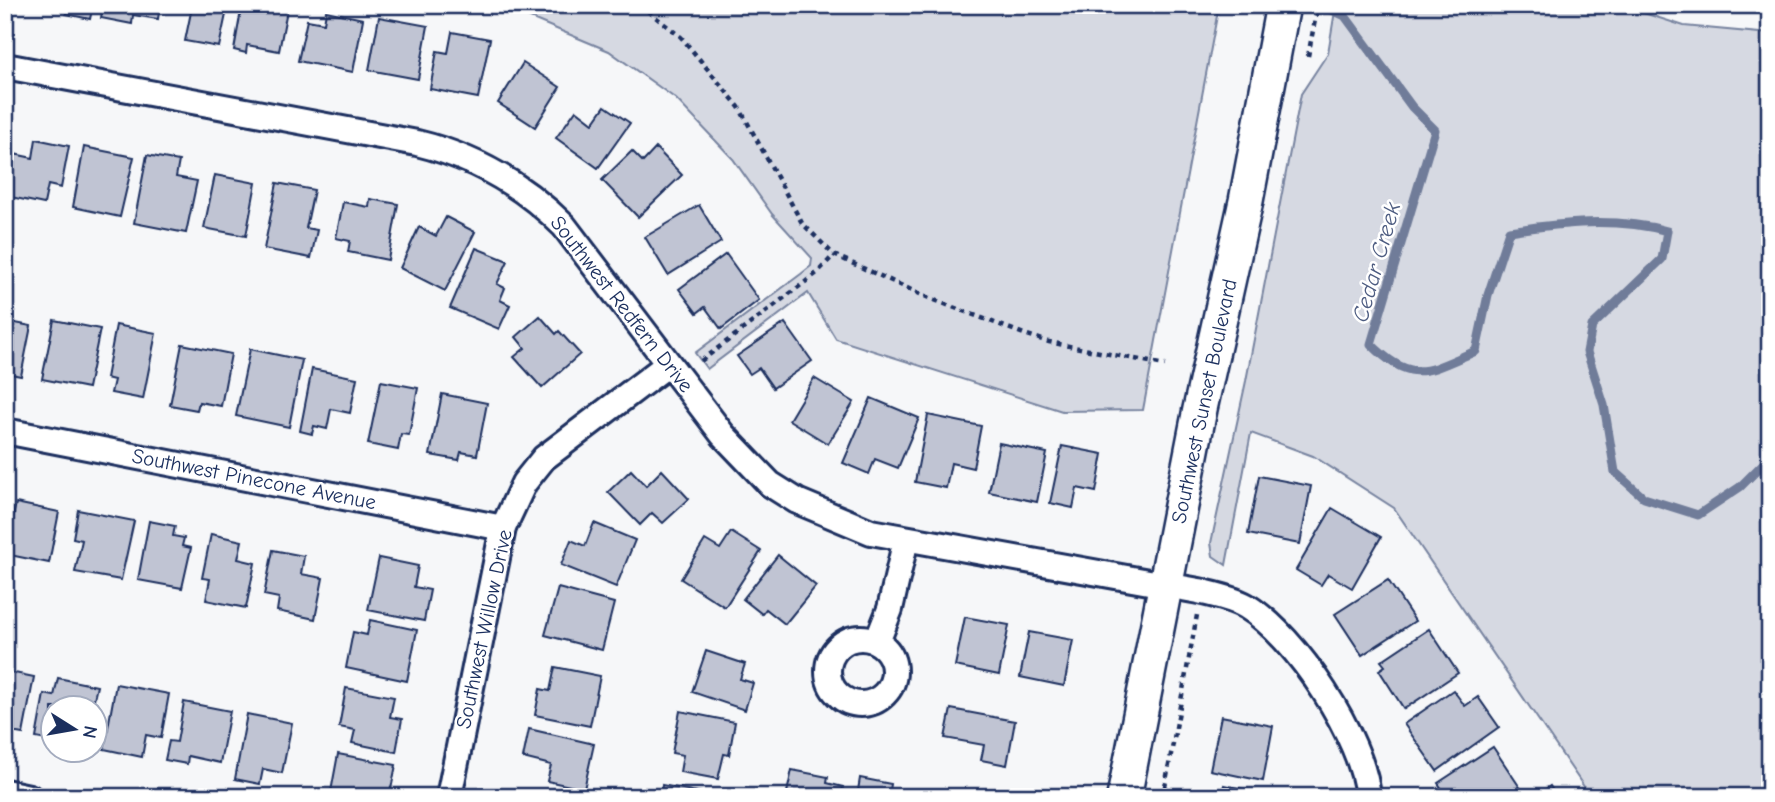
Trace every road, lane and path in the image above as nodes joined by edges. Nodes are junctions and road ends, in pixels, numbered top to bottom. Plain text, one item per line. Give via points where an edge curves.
1 (640, 5) edge
2 (1283, 5) edge
3 (1318, 5) edge
4 (1313, 33) dead end
5 (5, 66) edge
6 (834, 255) junction
7 (1165, 365) dead end
8 (673, 372) junction
9 (5, 430) edge
10 (503, 528) junction
11 (906, 539) junction
12 (1166, 585) junction
13 (1196, 623) dead end
14 (877, 642) dead end
15 (5, 792) edge
16 (29, 797) edge
17 (449, 797) edge
18 (1124, 797) edge
19 (1163, 797) edge
20 (1368, 797) edge

1 - 6 path via 681,37 739,107 802,223
2 - 12 main road, Southwest Sunset Boulevard
3 - 4 path
5 - 8 street, Southwest Redfern Drive via 461,155 511,181 564,226
6 - 7 path via 1024,334
6 - 8 path via 817,273
8 - 10 street, Southwest Willow Drive via 544,457 524,483
8 - 11 street, Southwest Redfern Drive via 740,455 780,492 837,520
9 - 10 street, Southwest Pinecone Avenue
10 - 17 street, Southwest Willow Drive
11 - 12 street, Southwest Redfern Drive
11 - 14 street via 890,609
12 - 18 main road, Southwest Sunset Boulevard
12 - 20 street, Southwest Redfern Drive via 1244,605 1282,634 1353,739
13 - 19 path
15 - 16 street

